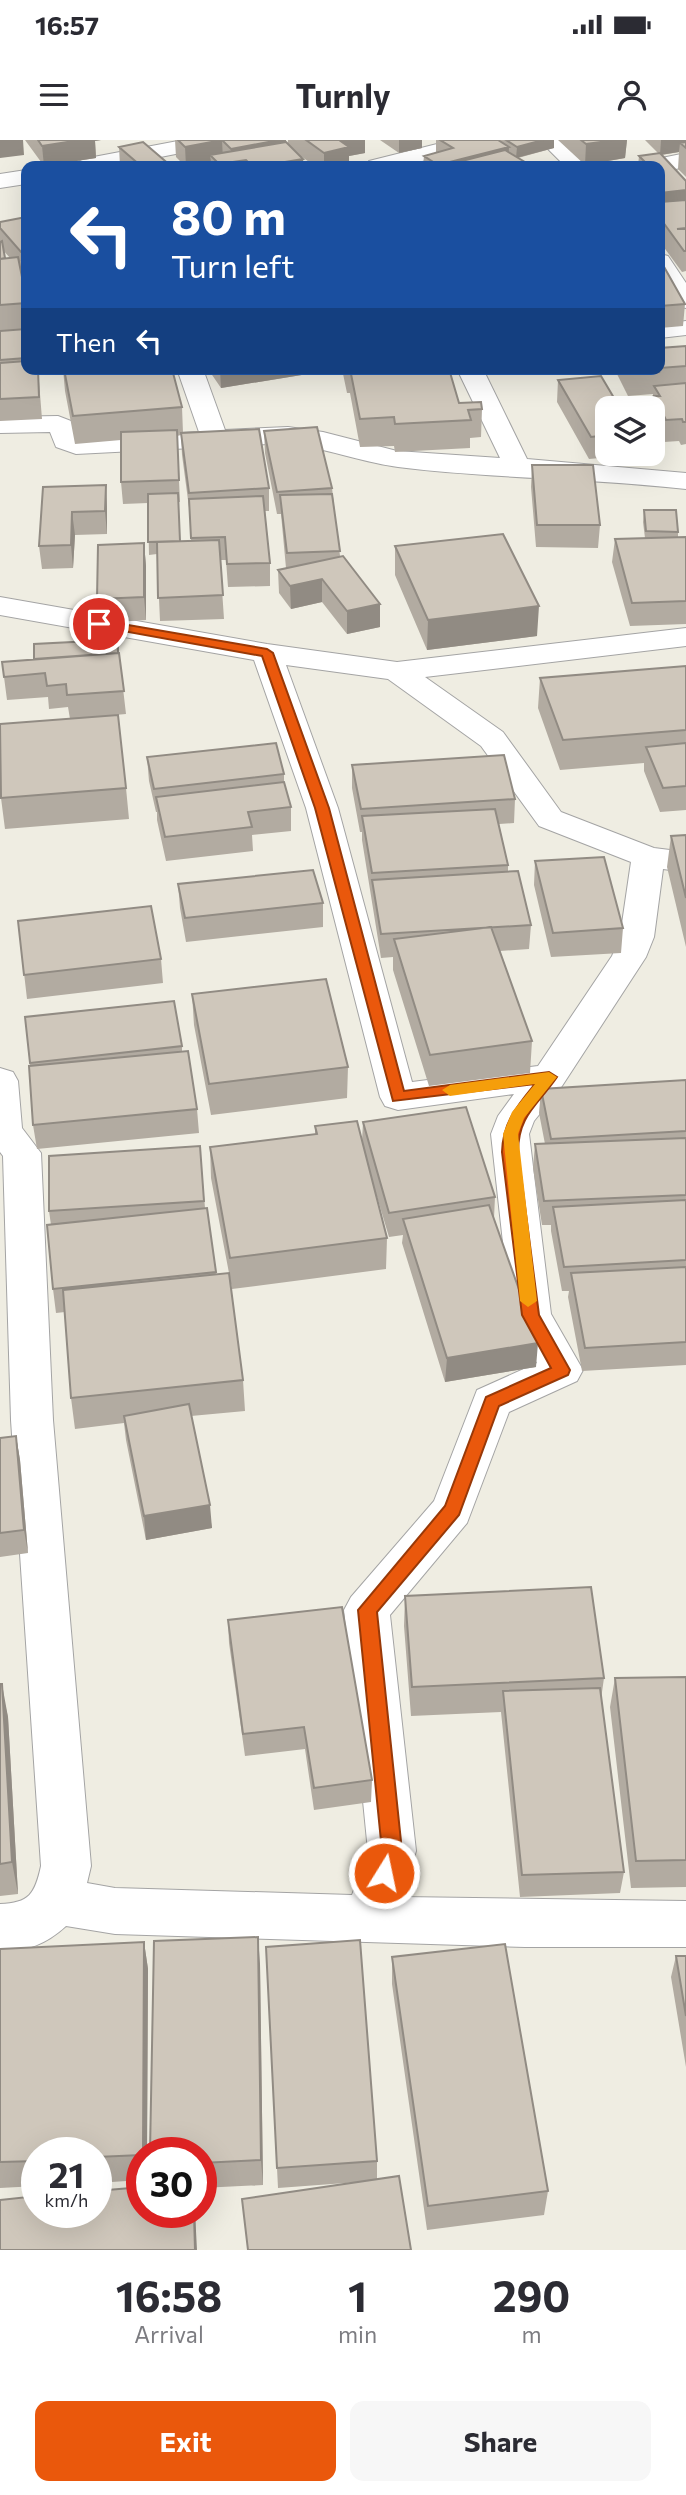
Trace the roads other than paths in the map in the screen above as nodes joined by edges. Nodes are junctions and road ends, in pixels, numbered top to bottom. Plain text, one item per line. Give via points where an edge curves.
1 (216, 140) edge
2 (479, 140) edge
3 (550, 140) edge
4 (143, 146) edge
5 (686, 160) edge
6 (98, 161) edge
7 (166, 161) edge
8 (397, 161) edge
9 (573, 161) edge
10 (665, 164) edge
11 (21, 178) edge
12 (0, 181) edge
13 (665, 273) edge
14 (686, 301) edge
15 (686, 328) edge
16 (665, 330) edge
17 (192, 375) edge
18 (473, 375) edge
19 (0, 425) edge
20 (214, 439) junction
21 (517, 467) junction
22 (686, 481) edge
23 (0, 606) edge
24 (686, 637) edge
25 (267, 653) junction
26 (397, 671) junction
27 (667, 859) edge
28 (549, 1077) junction
29 (0, 1081) edge
30 (11, 1154) edge
31 (58, 1901) junction
32 (370, 1917) junction
33 (686, 1924) edge
34 (0, 1928) edge

1 - 4 street
2 - 8 street
3 - 9 street
4 - 6 street
4 - 7 street
5 - 10 street
11 - 12 street
13 - 14 street
15 - 16 street
17 - 20 street
18 - 21 street
19 - 20 street via 58,425 65,441 76,446
20 - 21 street via 288,435 396,459
21 - 22 street
23 - 25 street
24 - 26 street
25 - 26 street
25 - 28 street via 322,808 398,1097
26 - 27 street via 492,739 550,819
27 - 28 street via 629,957
28 - 32 street via 517,1116 510,1152 531,1315 562,1370 492,1402 452,1510 368,1610 392,1851
29 - 30 street via 3,1131
30 - 31 street via 66,1866
31 - 32 street via 115,1911
31 - 34 street via 30,1926
32 - 33 street via 525,1924

